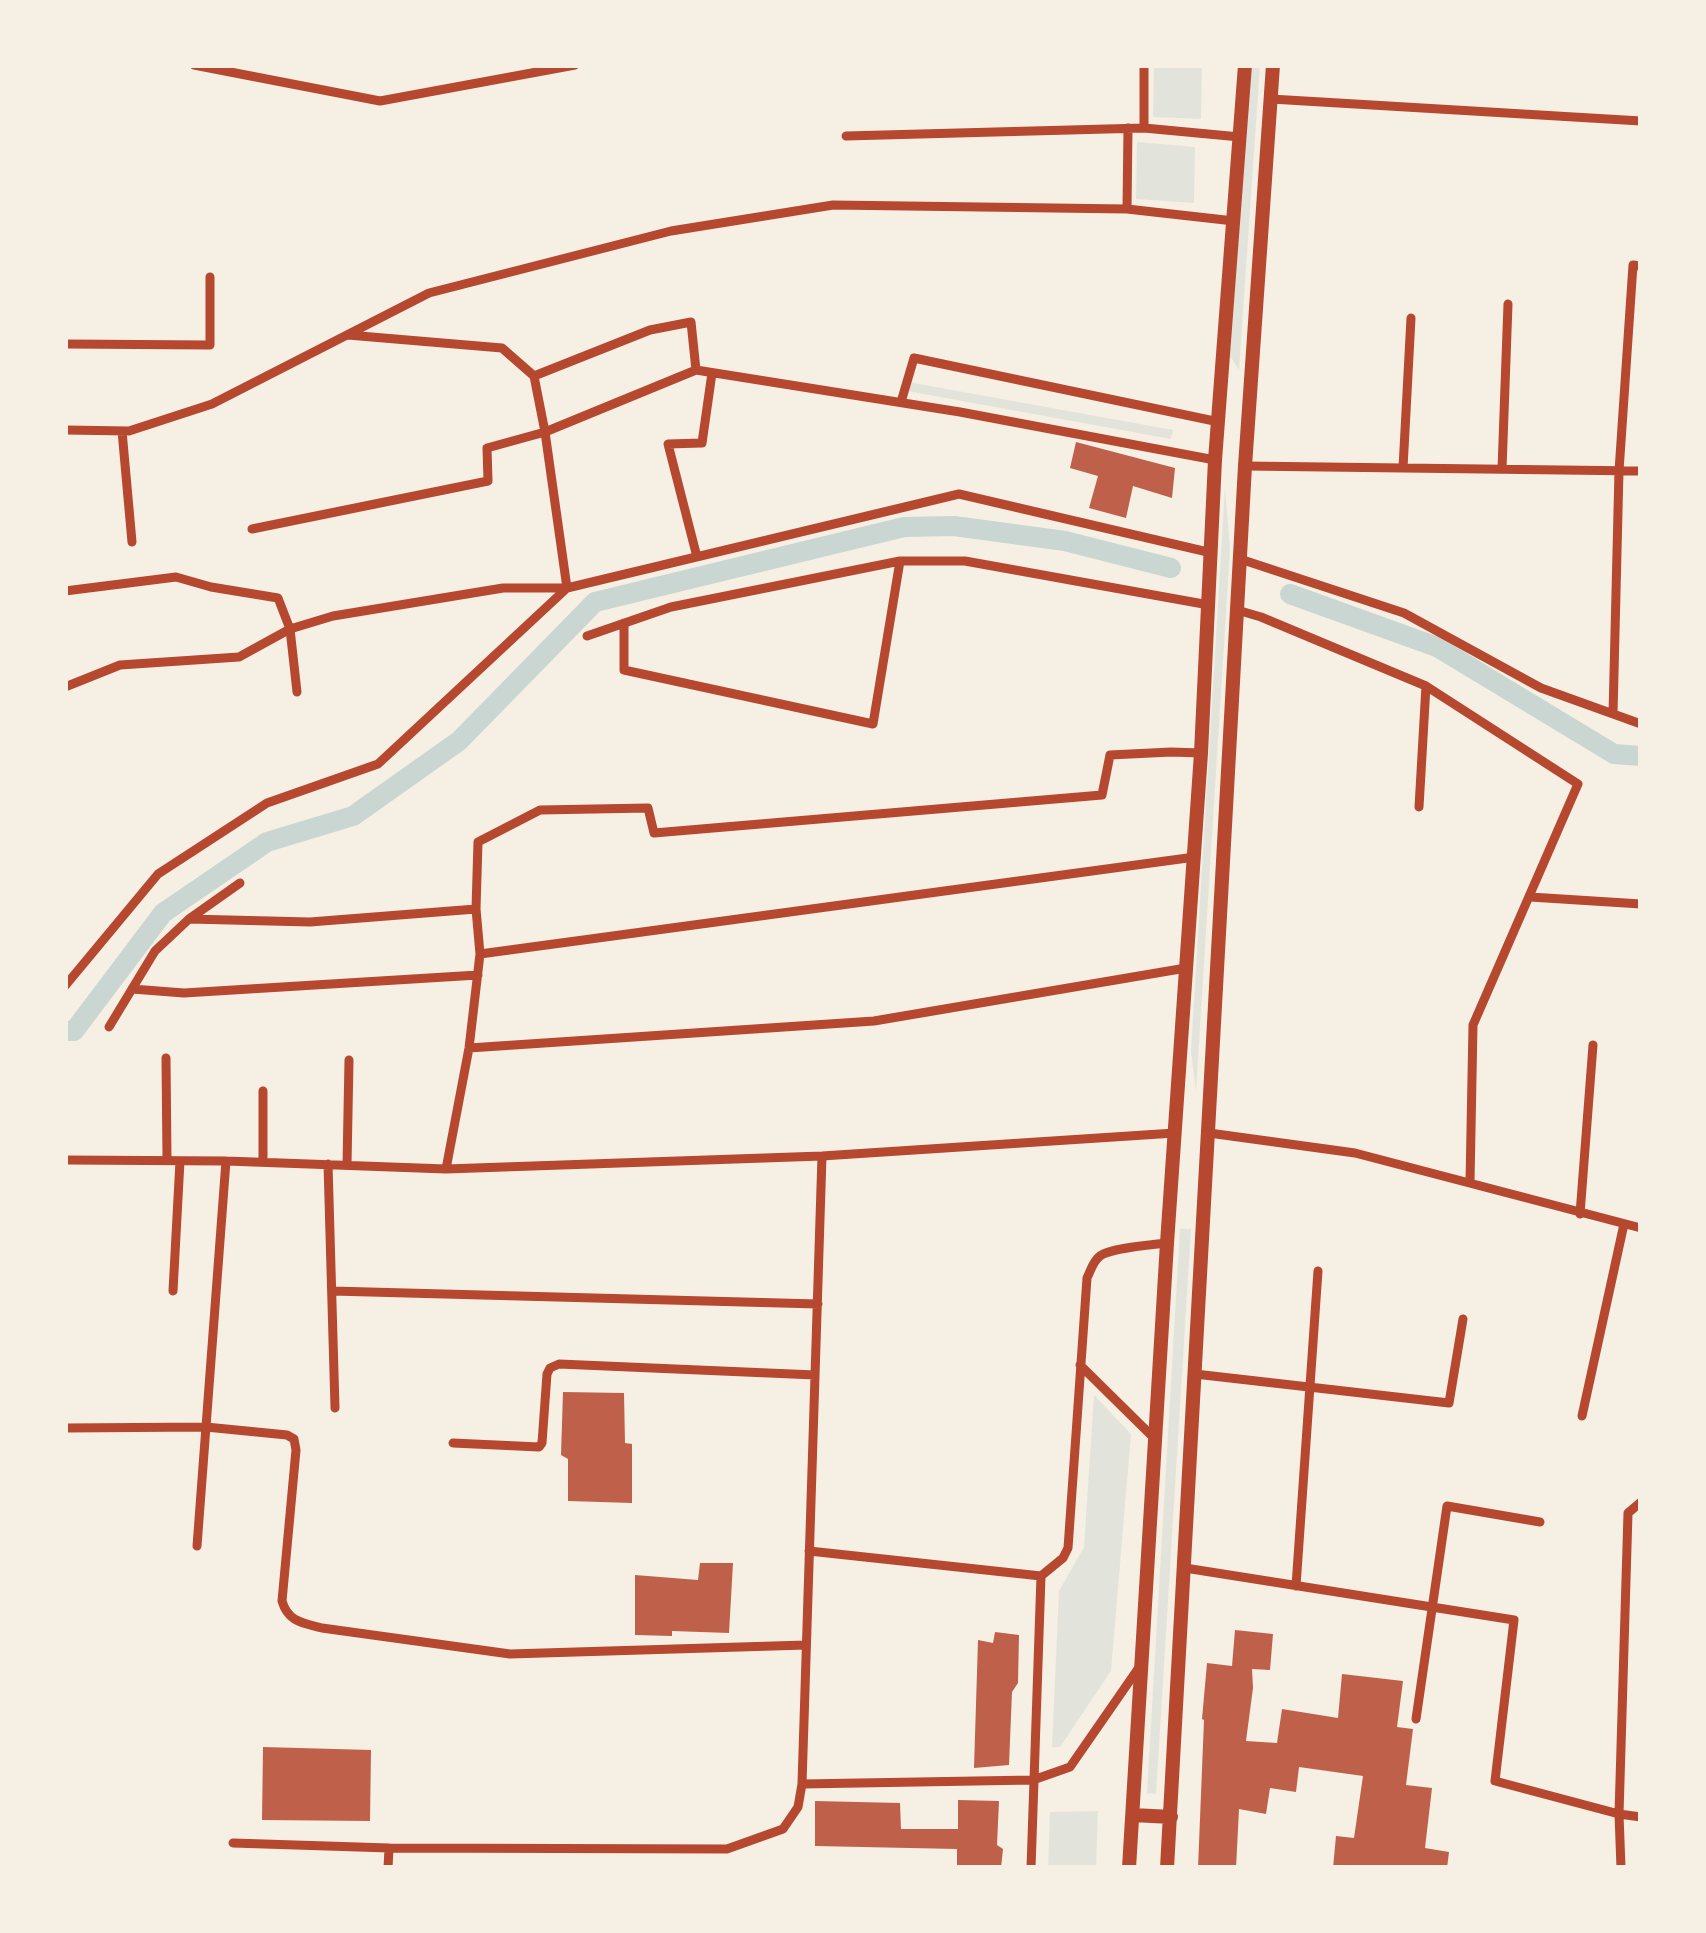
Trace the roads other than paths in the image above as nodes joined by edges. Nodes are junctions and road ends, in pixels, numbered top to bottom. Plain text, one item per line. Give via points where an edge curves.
1 (194, 65) edge
2 (575, 65) edge
3 (1144, 65) edge
4 (1245, 65) edge
5 (1273, 65) edge
6 (1270, 99) junction
7 (1641, 121) edge
8 (1128, 128) junction
9 (1144, 128) junction
10 (846, 136) dead end
11 (1240, 137) junction
12 (1127, 209) junction
13 (1234, 221) junction
14 (1641, 266) edge
15 (210, 277) dead end
16 (1508, 304) dead end
17 (1411, 318) dead end
18 (347, 335) junction
19 (65, 344) edge
20 (696, 370) junction
21 (712, 373) junction
22 (534, 376) junction
23 (901, 402) junction
24 (1218, 422) junction
25 (65, 430) edge
26 (122, 431) junction
27 (545, 432) junction
28 (1215, 460) junction
29 (1245, 466) junction
30 (1402, 468) junction
31 (1502, 470) junction
32 (1618, 471) junction
33 (1641, 471) edge
34 (252, 529) dead end
35 (132, 542) dead end
36 (1212, 553) junction
37 (697, 557) junction
38 (1240, 558) junction
39 (900, 561) junction
40 (567, 588) junction
41 (65, 592) edge
42 (1209, 605) junction
43 (1238, 610) junction
44 (624, 623) junction
45 (290, 629) junction
46 (586, 636) dead end
47 (65, 686) edge
48 (1426, 686) junction
49 (297, 692) dead end
50 (1613, 714) junction
51 (1641, 724) edge
52 (1202, 753) junction
53 (1229, 756) junction
54 (1420, 808) dead end
55 (1195, 857) junction
56 (240, 883) dead end
57 (1530, 897) junction
58 (1641, 904) edge
59 (476, 908) junction
60 (189, 918) junction
61 (480, 954) junction
62 (1186, 968) junction
63 (478, 974) junction
64 (65, 986) edge
65 (132, 989) junction
66 (109, 1028) dead end
67 (1593, 1045) dead end
68 (468, 1048) junction
69 (166, 1058) dead end
70 (349, 1060) dead end
71 (263, 1090) dead end
72 (1208, 1133) junction
73 (1176, 1134) junction
74 (822, 1156) junction
75 (65, 1160) edge
76 (166, 1160) junction
77 (180, 1160) junction
78 (226, 1161) junction
79 (263, 1162) junction
80 (328, 1164) junction
81 (346, 1165) junction
82 (446, 1169) junction
83 (1470, 1182) junction
84 (1580, 1214) junction
85 (1624, 1224) junction
86 (1641, 1228) edge
87 (1167, 1242) junction
88 (1318, 1271) dead end
89 (172, 1290) dead end
90 (332, 1291) junction
91 (818, 1304) junction
92 (1463, 1319) dead end
93 (1080, 1364) junction
94 (815, 1374) junction
95 (1196, 1374) junction
96 (1310, 1387) junction
97 (335, 1408) dead end
98 (1582, 1416) dead end
99 (206, 1427) junction
100 (65, 1428) edge
101 (1154, 1438) junction
102 (453, 1443) dead end
103 (1641, 1502) edge
104 (1540, 1522) dead end
105 (197, 1546) dead end
106 (809, 1551) junction
107 (1185, 1568) junction
108 (1041, 1576) junction
109 (1296, 1586) junction
110 (1433, 1607) junction
111 (806, 1645) junction
112 (1141, 1664) junction
113 (1416, 1719) dead end
114 (1034, 1780) junction
115 (802, 1784) junction
116 (1619, 1814) junction
117 (1133, 1815) junction
118 (1170, 1817) junction
119 (1641, 1817) edge
120 (233, 1843) dead end
121 (389, 1848) junction
122 (388, 1868) edge
123 (1031, 1868) edge
124 (1129, 1868) edge
125 (1168, 1868) edge
126 (1621, 1868) edge

1 - 2 street via 380,100
3 - 9 street
4 - 11 main road
5 - 6 main road
6 - 7 street
6 - 29 main road
8 - 9 street
8 - 10 street
8 - 12 street
9 - 11 street
11 - 13 main road
12 - 13 street
12 - 18 street via 833,205 707,225 428,293
13 - 24 main road
14 - 32 street via 1632,265
15 - 19 street via 210,345
16 - 31 street
17 - 30 street
18 - 22 street via 502,348
18 - 26 street via 212,404
20 - 21 street
20 - 22 street via 691,322 650,330
20 - 27 street
21 - 23 street
21 - 37 street via 702,444 668,444
22 - 27 street
23 - 24 street via 914,358
23 - 28 street
24 - 28 main road
25 - 26 street
26 - 35 street
27 - 34 street via 487,448 488,481
27 - 40 street
28 - 36 main road
29 - 30 street
29 - 38 main road
30 - 31 street
31 - 32 street
32 - 33 street
32 - 50 street
36 - 37 street via 959,494
36 - 42 main road
37 - 40 street
38 - 43 main road
38 - 50 street via 1404,613 1540,688
39 - 42 street via 965,561
39 - 44 street via 670,607
39 - 44 street via 873,724 624,670
40 - 45 street via 504,588
40 - 64 street via 378,764 267,802 158,874
41 - 45 street via 176,577 278,598
42 - 52 main road
43 - 48 street
43 - 53 main road
44 - 46 street
45 - 47 street via 239,657 120,665
45 - 49 street
48 - 54 street
48 - 57 street via 1578,784
50 - 51 street
52 - 53 main road
52 - 55 main road
52 - 59 street via 1110,755 1102,795 654,833 648,808 540,810 478,842
53 - 72 main road
55 - 61 street
55 - 62 main road
56 - 60 street
57 - 58 street
57 - 83 street via 1472,1025
59 - 60 street via 310,922
59 - 61 street
60 - 65 street via 155,951
61 - 63 street
62 - 68 street via 874,1021
62 - 73 main road
63 - 65 street via 184,993
63 - 68 street
65 - 66 street
67 - 84 street
68 - 82 street
69 - 76 street
70 - 81 street
71 - 79 street
72 - 83 street via 1355,1152
72 - 95 main road
73 - 74 street
73 - 87 main road
74 - 82 street
74 - 91 street
75 - 76 street
76 - 77 street
77 - 78 street
77 - 89 street
78 - 79 street
78 - 99 street
79 - 80 street
80 - 81 street
80 - 90 street
81 - 82 street
83 - 84 street
84 - 85 street
85 - 86 street
85 - 98 street
87 - 93 street via 1112,1250 1095,1260 1087,1278
87 - 101 main road
88 - 96 street
90 - 91 street
90 - 97 street
91 - 94 street
92 - 96 street via 1450,1403
93 - 101 street
93 - 108 street via 1068,1548
94 - 102 street via 559,1364 547,1374 538,1447
94 - 106 street
95 - 96 street
95 - 107 main road
96 - 109 street
99 - 100 street
99 - 105 street
99 - 111 street via 294,1440 282,1600 294,1621 510,1654
101 - 112 main road
103 - 116 street via 1628,1513
104 - 110 street via 1447,1506
106 - 108 street
106 - 111 street
107 - 109 street
107 - 118 main road
108 - 114 street
109 - 110 street
110 - 113 street
110 - 116 street via 1514,1620 1496,1781
111 - 115 street
112 - 114 street via 1070,1767
112 - 117 main road
114 - 115 street
114 - 123 street
115 - 121 street via 798,1807 783,1829 726,1849
116 - 119 street
116 - 126 street
117 - 118 main road
117 - 124 main road
118 - 125 main road
120 - 121 street
121 - 122 street

